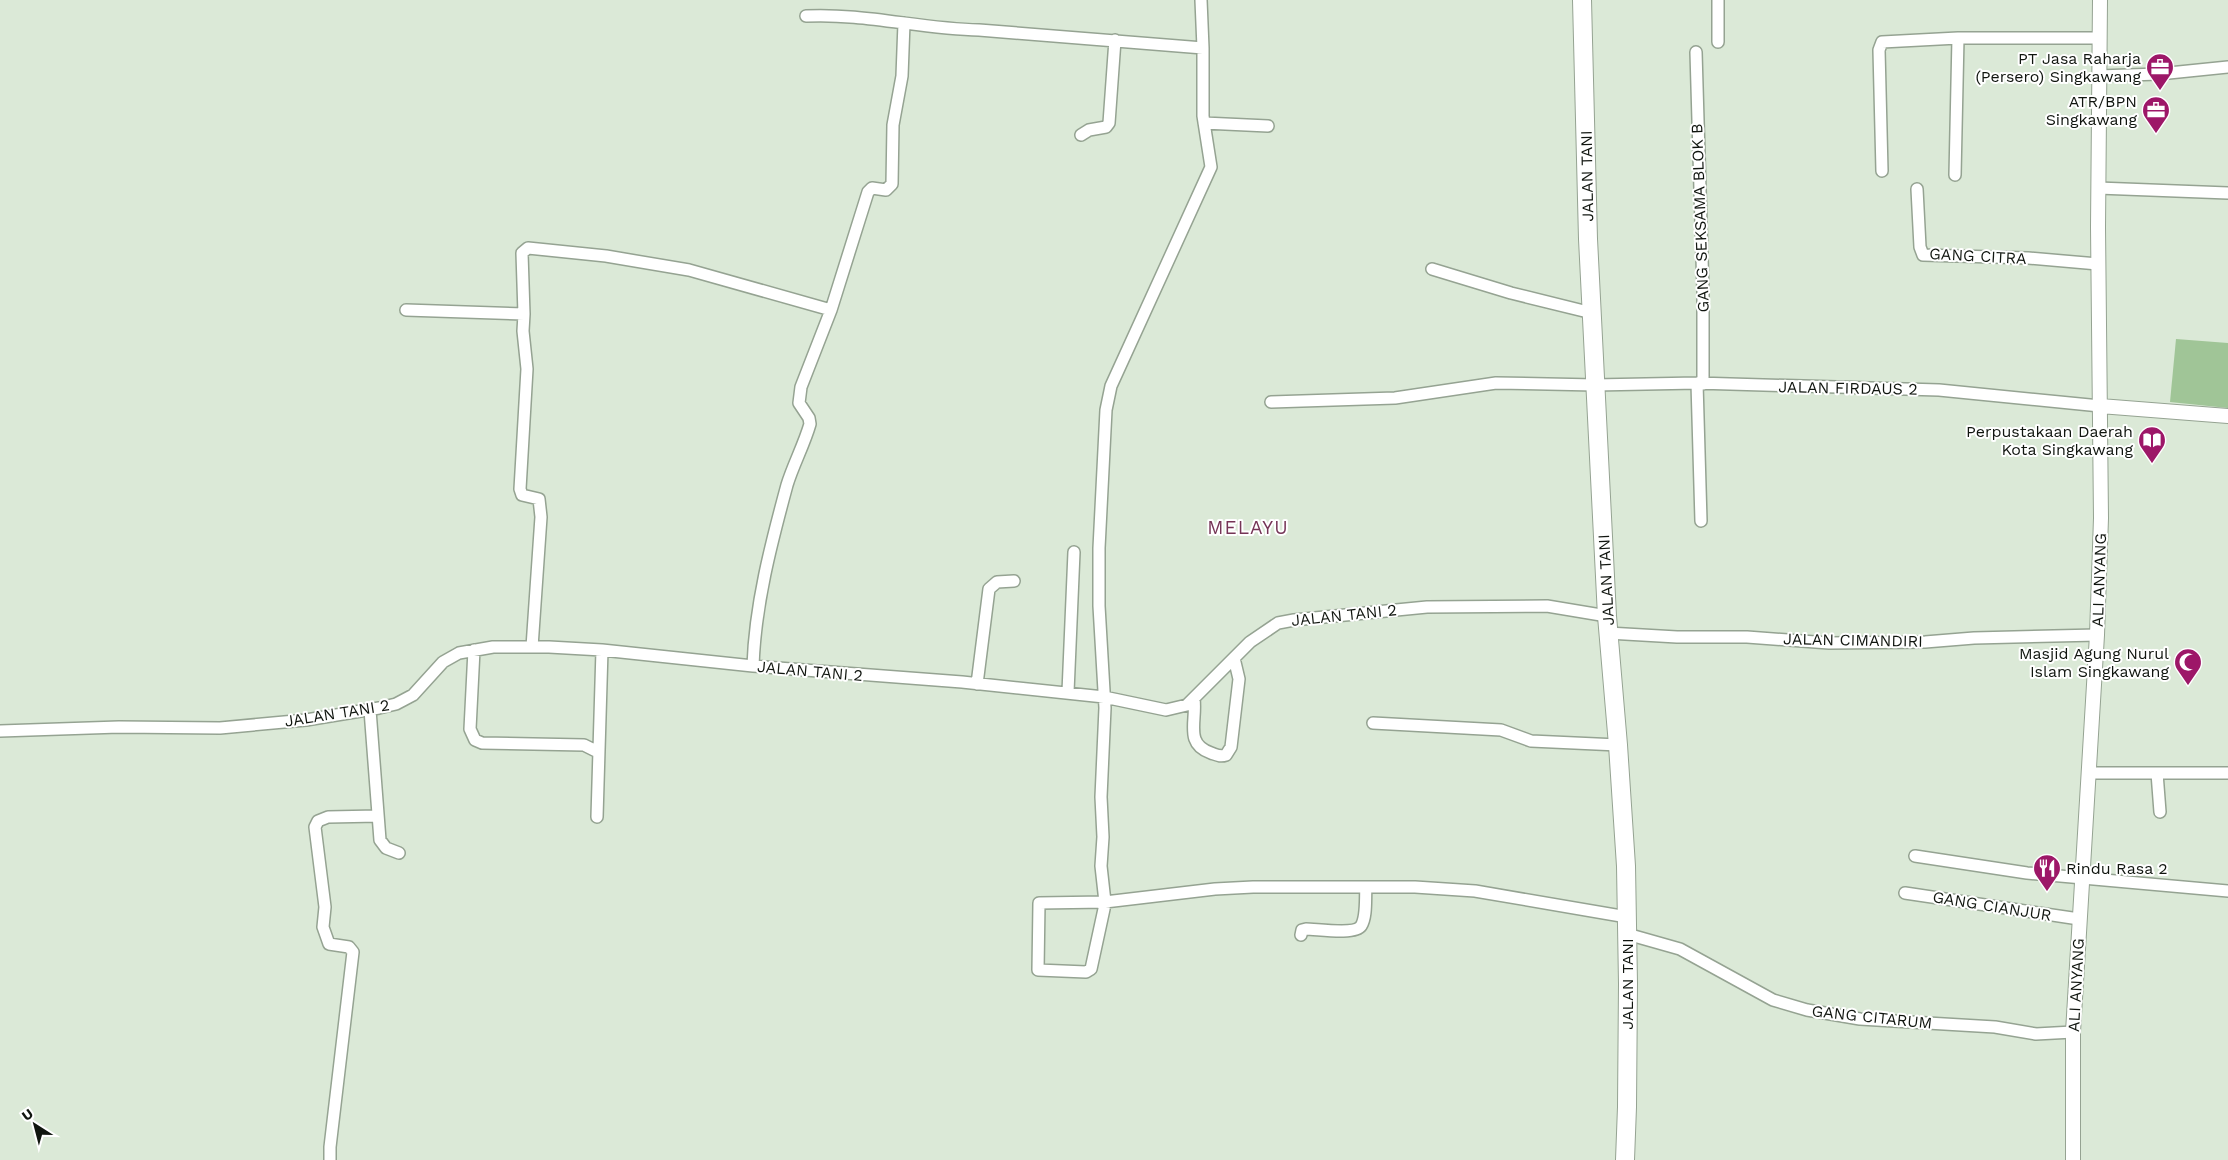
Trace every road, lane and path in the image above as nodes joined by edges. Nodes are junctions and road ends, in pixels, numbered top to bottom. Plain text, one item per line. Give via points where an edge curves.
1 (1201, 0) edge
2 (1582, 0) edge
3 (1718, 0) edge
4 (2100, 0) edge
5 (806, 16) dead end
6 (904, 23) junction
7 (1958, 38) junction
8 (2098, 38) junction
9 (1114, 40) junction
10 (1718, 42) dead end
11 (1203, 48) junction
12 (1696, 52) dead end
13 (2228, 67) edge
14 (2098, 76) junction
15 (1204, 123) junction
16 (1268, 126) dead end
17 (1082, 136) dead end
18 (1882, 171) dead end
19 (1955, 175) dead end
20 (2098, 188) junction
21 (1917, 190) dead end
22 (2228, 193) edge
23 (2098, 264) junction
24 (1432, 269) dead end
25 (406, 310) dead end
26 (830, 310) junction
27 (1592, 313) junction
28 (524, 314) junction
29 (1700, 384) junction
30 (1595, 385) junction
31 (1271, 402) dead end
32 (2100, 406) junction
33 (2228, 416) edge
34 (1701, 521) dead end
35 (1074, 552) dead end
36 (1014, 581) dead end
37 (1608, 625) junction
38 (2098, 635) junction
39 (532, 647) junction
40 (474, 650) junction
41 (602, 650) junction
42 (1234, 658) junction
43 (753, 666) junction
44 (977, 684) junction
45 (1068, 692) junction
46 (1104, 697) junction
47 (1194, 699) junction
48 (370, 710) junction
49 (1373, 723) dead end
50 (0, 731) edge
51 (1618, 745) junction
52 (598, 752) junction
53 (2157, 772) junction
54 (2088, 773) junction
55 (2228, 774) edge
56 (2160, 812) dead end
57 (378, 816) junction
58 (597, 817) dead end
59 (399, 853) dead end
60 (1915, 856) dead end
61 (2082, 878) junction
62 (1366, 887) junction
63 (2228, 891) edge
64 (1905, 893) dead end
65 (1105, 902) junction
66 (2079, 919) junction
67 (1627, 926) junction
68 (1301, 935) dead end
69 (2073, 1032) junction
70 (330, 1160) edge
71 (1625, 1160) edge
72 (2073, 1160) edge

1 - 11 street
2 - 27 highway, JALAN TANI
3 - 10 street
4 - 8 street, ALI ANYANG
5 - 6 street
6 - 9 street
6 - 26 street via 902,76 893,125 892,184 888,190 872,188 868,192
7 - 8 street
7 - 18 street via 1886,40 1880,46
7 - 19 street
8 - 14 street, ALI ANYANG
9 - 11 street
9 - 17 street via 1108,123 1106,127 1089,130
11 - 15 street
12 - 29 street, GANG SEKSAMA BLOK B via 1702,283
13 - 14 street
14 - 20 street, ALI ANYANG
15 - 16 street
15 - 46 street via 1211,167 1208,176 1112,386 1106,410 1099,606
20 - 22 street
20 - 23 street, ALI ANYANG
21 - 23 street, GANG CITRA via 1923,255
23 - 32 street, ALI ANYANG
24 - 27 street
25 - 28 street
26 - 28 street via 689,270 606,256 528,248 522,253
26 - 43 street via 798,397 810,424 787,485 764,574 756,616
27 - 30 highway, JALAN TANI
28 - 39 street via 526,377 520,489 522,495 539,499 541,518
29 - 30 street, JALAN FIRDAUS 2
29 - 32 street, JALAN FIRDAUS 2 via 1939,390
29 - 34 street, GANG SEKSAMA BLOK B
30 - 31 street, JALAN FIRDAUS 2 via 1496,383 1395,398
30 - 37 highway, JALAN TANI
32 - 33 street
32 - 38 street, ALI ANYANG
35 - 45 street
36 - 44 street via 997,582 989,589
37 - 38 street, JALAN CIMANDIRI via 1677,637 1747,637 1829,643
37 - 42 street, JALAN TANI 2 via 1547,606 1427,607 1278,623
37 - 51 highway, JALAN TANI
38 - 54 street, ALI ANYANG
39 - 40 street, JALAN TANI 2
39 - 41 street, JALAN TANI 2
40 - 48 street, JALAN TANI 2 via 459,653 443,662 413,695 396,704
40 - 52 street via 470,729 475,740 482,743 584,745
41 - 43 street, JALAN TANI 2
41 - 52 street
42 - 47 street, JALAN TANI 2
42 - 47 street via 1239,679 1231,747 1226,755 1221,756 1196,745
43 - 44 street, JALAN TANI 2
44 - 45 street, JALAN TANI 2
45 - 46 street, JALAN TANI 2
46 - 47 street, JALAN TANI 2 via 1166,710 1187,705
46 - 65 street via 1101,866
48 - 50 street, JALAN TANI 2 via 220,728 119,726
48 - 57 street
49 - 51 street via 1501,730 1531,741
51 - 67 highway, JALAN TANI
52 - 58 street
53 - 54 street
53 - 55 street
53 - 56 street
54 - 61 street, ALI ANYANG
57 - 59 street via 380,840 386,848
57 - 70 street via 328,817 318,821 315,827 325,907 324,935 329,944 349,947 353,952
60 - 61 street
61 - 63 street
61 - 66 street, ALI ANYANG
62 - 65 street, GANG CITARUM via 1215,889
62 - 67 street, GANG CITARUM via 1475,891
62 - 68 street via 1360,927 1353,931 1306,929
64 - 66 street, GANG CIANJUR
65 - 65 street, GANG CITARUM via 1091,969 1086,972 1038,970 1039,903
66 - 69 street, ALI ANYANG
67 - 69 street, GANG CITARUM via 1680,949 1778,1002 1807,1010 1860,1019 1995,1027 2036,1034
67 - 71 highway, JALAN TANI
69 - 72 street, ALI ANYANG

